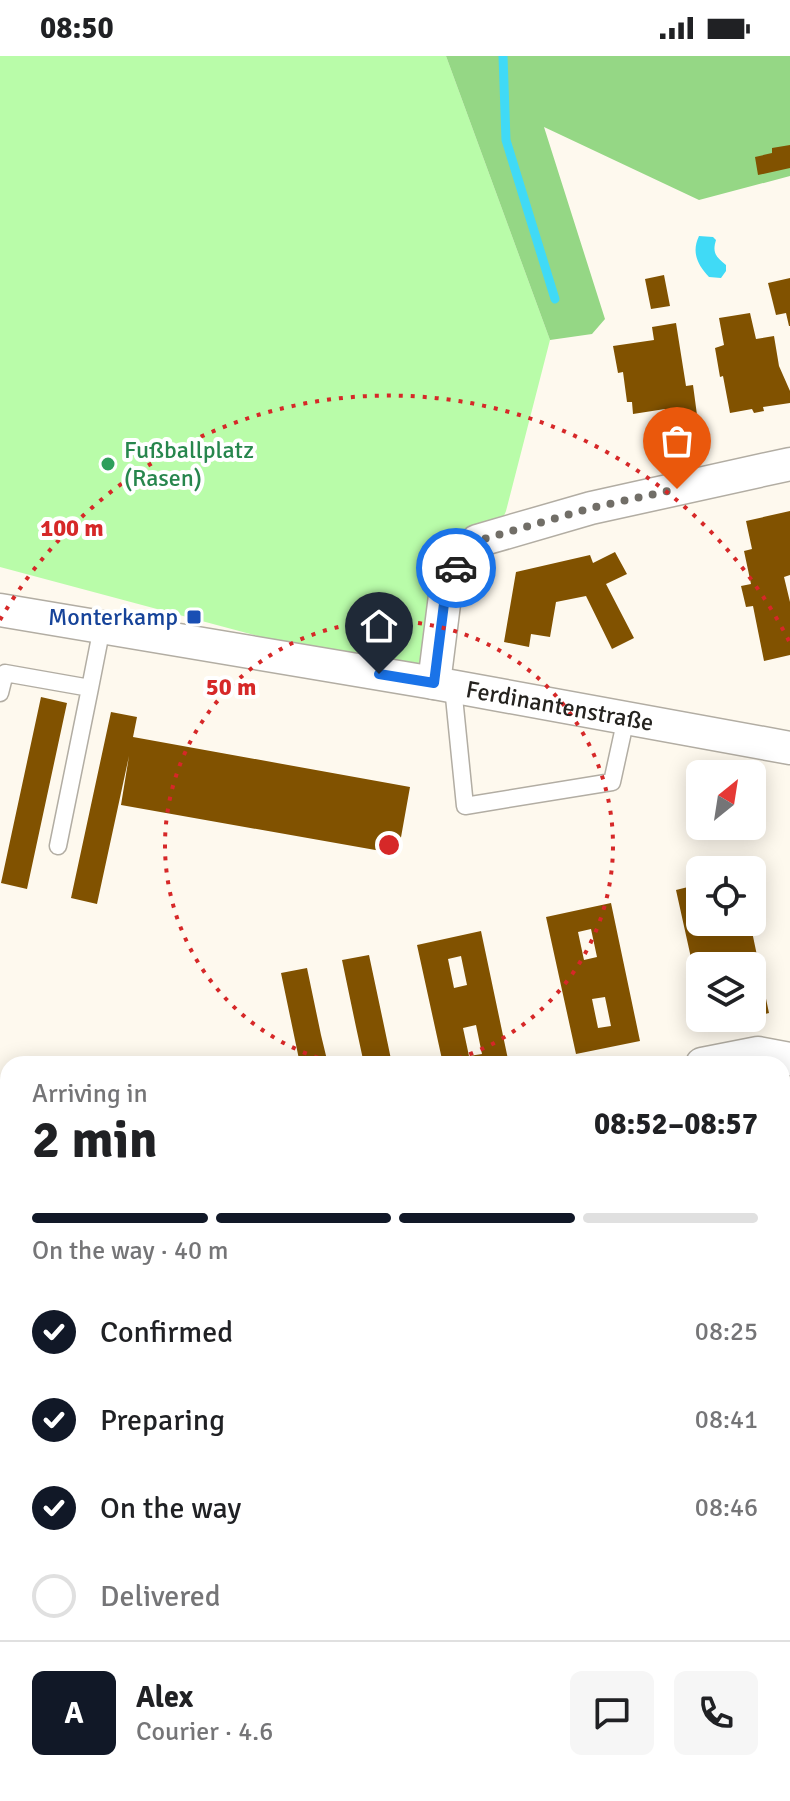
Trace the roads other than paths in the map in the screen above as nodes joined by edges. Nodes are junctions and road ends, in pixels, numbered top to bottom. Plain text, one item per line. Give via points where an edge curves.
1 (790, 464) edge
2 (0, 610) edge
3 (102, 627) junction
4 (443, 685) junction
5 (90, 688) junction
6 (0, 693) edge
7 (626, 718) junction
8 (790, 748) edge
9 (58, 846) dead end
10 (743, 1056) edge
11 (774, 1056) edge

1 - 4 street via 591,508 477,541 447,580
2 - 3 street, Ferdinantenstraße
3 - 4 street, Ferdinantenstraße
3 - 5 lane
4 - 7 street, Ferdinantenstraße
4 - 7 lane via 465,806 612,782
5 - 6 lane via 5,673
5 - 9 lane
7 - 8 street, Ferdinantenstraße
10 - 11 street

